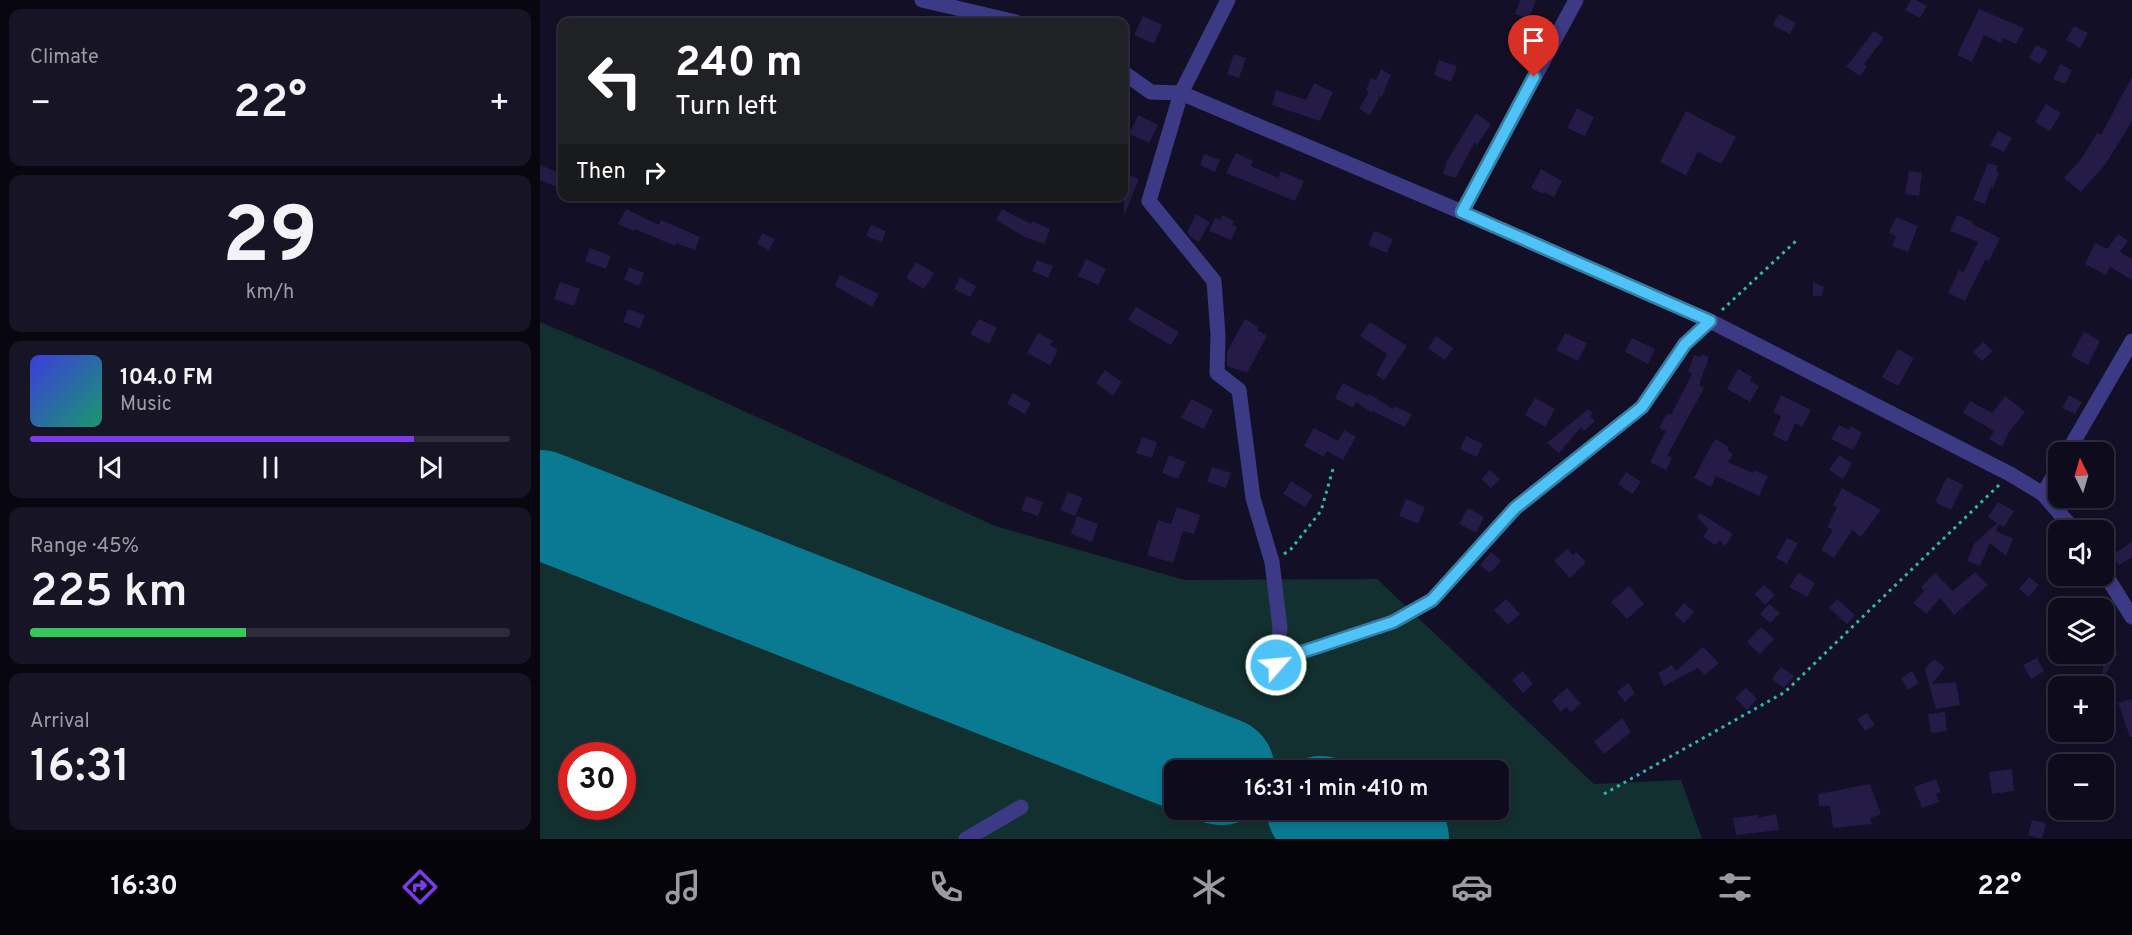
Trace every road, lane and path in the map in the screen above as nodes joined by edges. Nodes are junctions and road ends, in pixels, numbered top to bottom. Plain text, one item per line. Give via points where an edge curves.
1 (922, 0) edge
2 (1228, 0) edge
3 (1576, 0) edge
4 (999, 18) edge
5 (1128, 76) edge
6 (1181, 93) junction
7 (1462, 212) junction
8 (1796, 241) dead end
9 (1710, 321) junction
10 (2132, 341) edge
11 (2073, 442) edge
12 (1333, 469) dead end
13 (2010, 474) junction
14 (2048, 485) edge
15 (2043, 494) junction
16 (2065, 520) edge
17 (1272, 562) junction
18 (2112, 586) edge
19 (2132, 617) edge
20 (1604, 794) dead end
21 (1021, 807) dead end
22 (966, 839) edge

1 - 4 street
2 - 6 street
3 - 7 street
5 - 6 street via 1151,92
6 - 7 street
6 - 17 street via 1149,201 1214,281 1217,373 1239,390 1253,498
7 - 9 street
8 - 9 path
9 - 13 street
9 - 17 street via 1685,344 1642,407 1515,508 1432,600 1393,622 1299,653 1276,665 1280,628
10 - 11 street
12 - 17 path via 1321,511 1291,549
13 - 15 street
13 - 20 path via 1785,692
14 - 15 street
15 - 16 street
18 - 19 street
21 - 22 street

